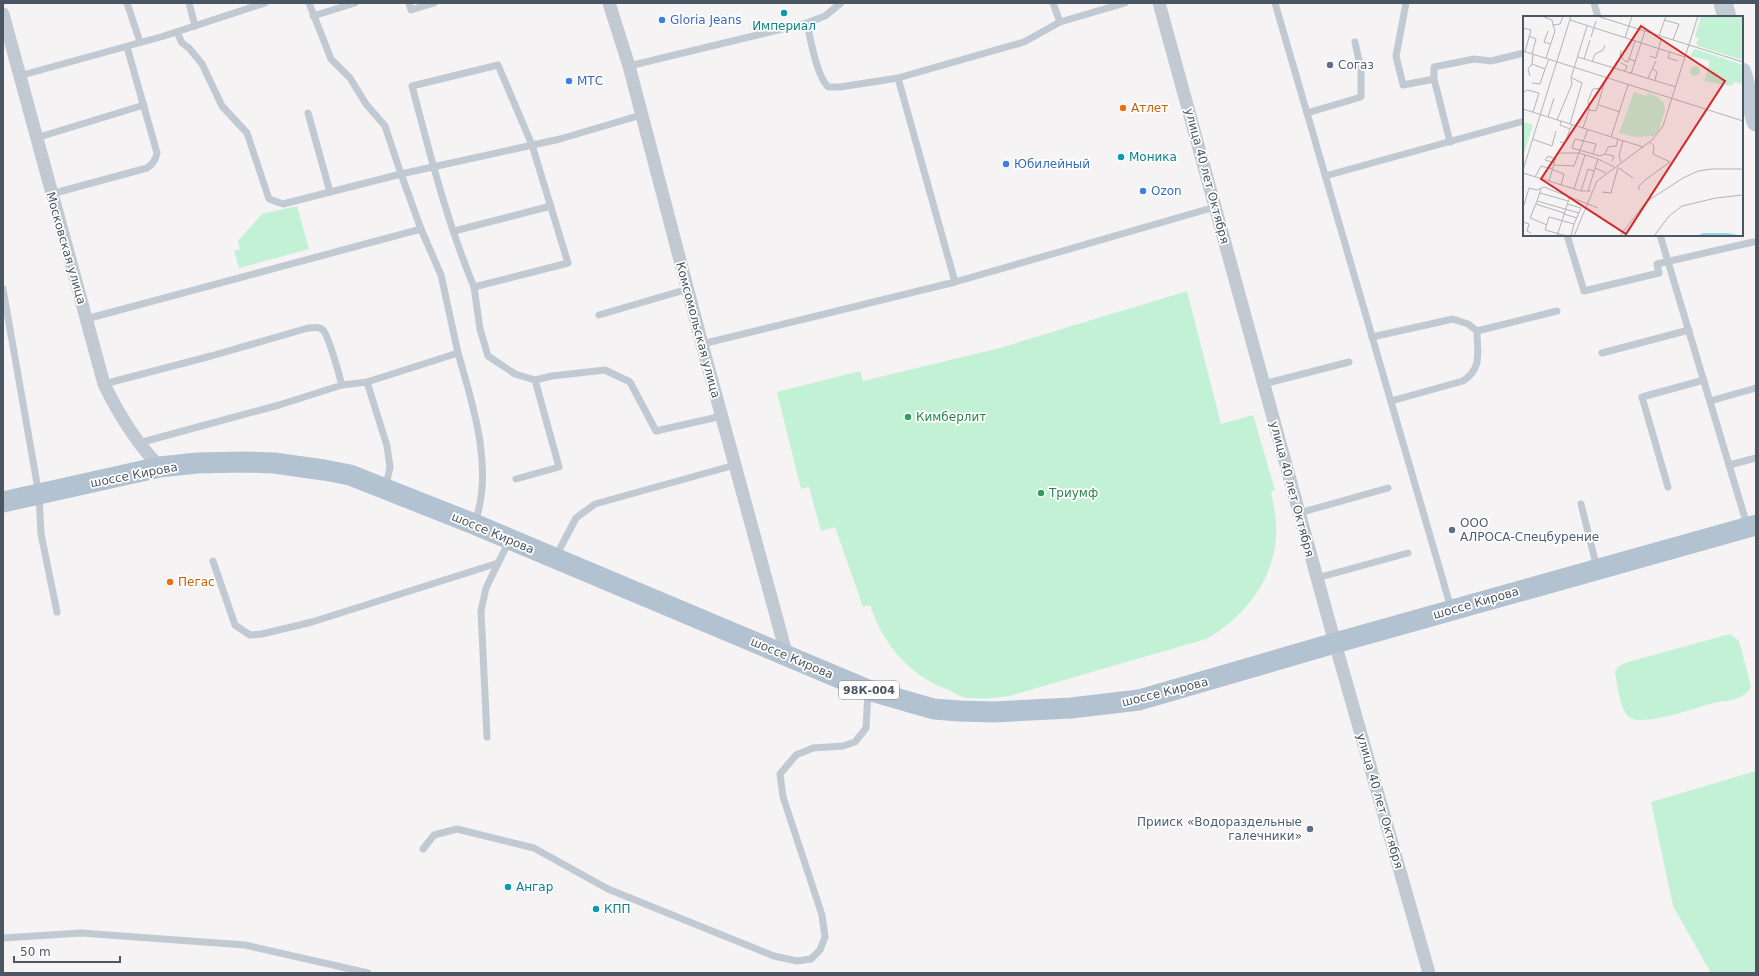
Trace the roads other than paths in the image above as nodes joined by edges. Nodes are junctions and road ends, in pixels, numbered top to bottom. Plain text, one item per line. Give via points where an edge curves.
1 (127, 3) edge
2 (189, 3) edge
3 (265, 3) edge
4 (309, 3) edge
5 (355, 3) edge
6 (409, 3) edge
7 (434, 3) edge
8 (610, 3) edge
9 (841, 3) edge
10 (1053, 3) edge
11 (1125, 3) edge
12 (1160, 3) edge
13 (1275, 3) edge
14 (1406, 3) edge
15 (1594, 3) edge
16 (1723, 3) edge
17 (3, 14) edge
18 (313, 16) junction
19 (1598, 16) edge
20 (1727, 16) edge
21 (1060, 22) junction
22 (807, 23) junction
23 (195, 26) junction
24 (177, 32) junction
25 (140, 42) junction
26 (1354, 42) dead end
27 (127, 47) junction
28 (1523, 53) edge
29 (629, 66) junction
30 (19, 76) junction
31 (1743, 76) edge
32 (898, 78) junction
33 (1434, 79) junction
34 (144, 105) junction
35 (308, 113) dead end
36 (1307, 113) junction
37 (641, 115) junction
38 (1523, 121) edge
39 (1756, 122) edge
40 (36, 138) junction
41 (1450, 142) junction
42 (532, 145) junction
43 (433, 167) junction
44 (401, 174) junction
45 (1325, 176) junction
46 (330, 192) junction
47 (51, 194) junction
48 (551, 206) junction
49 (1215, 207) junction
50 (421, 229) junction
51 (454, 231) junction
52 (1567, 236) edge
53 (1660, 236) edge
54 (1753, 242) dead end
55 (1668, 262) junction
56 (955, 282) junction
57 (474, 287) junction
58 (3, 289) edge
59 (688, 289) junction
60 (1557, 311) dead end
61 (599, 315) dead end
62 (86, 319) junction
63 (6, 323) edge
64 (1689, 330) junction
65 (1477, 331) junction
66 (1372, 337) junction
67 (702, 344) junction
68 (458, 352) junction
69 (1602, 353) dead end
70 (1349, 362) dead end
71 (535, 380) junction
72 (1704, 380) junction
73 (368, 382) junction
74 (104, 384) junction
75 (1264, 384) junction
76 (342, 385) junction
77 (1756, 388) edge
78 (1390, 401) junction
79 (1710, 401) junction
80 (722, 416) junction
81 (139, 443) junction
82 (1756, 458) edge
83 (735, 465) junction
84 (1729, 465) junction
85 (160, 467) junction
86 (516, 479) dead end
87 (1668, 487) dead end
88 (1388, 488) dead end
89 (385, 489) junction
90 (39, 495) junction
91 (3, 502) edge
92 (1581, 504) dead end
93 (1299, 513) junction
94 (474, 524) junction
95 (1752, 526) edge
96 (509, 539) junction
97 (1408, 554) dead end
98 (555, 559) junction
99 (213, 561) dead end
100 (498, 563) junction
101 (1598, 570) junction
102 (1317, 578) junction
103 (1451, 610) junction
104 (57, 612) dead end
105 (1335, 643) junction
106 (787, 656) junction
107 (868, 690) junction
108 (487, 737) dead end
109 (423, 849) dead end
110 (3, 938) edge
111 (368, 973) edge
112 (1429, 973) edge

1 - 25 lane
2 - 23 lane
3 - 23 lane
4 - 18 lane
5 - 18 lane
6 - 7 lane via 411,10
8 - 29 street, Комсомольская улица
9 - 22 lane via 825,16
10 - 21 lane
11 - 21 lane
12 - 49 street, улица 40 лет Октября
13 - 36 lane
14 - 33 lane via 1396,56 1403,85
15 - 19 lane
16 - 20 main road
17 - 30 street, Московская улица
18 - 44 lane via 331,59 350,78 366,104 385,126
21 - 32 lane via 1024,42
22 - 29 lane
22 - 32 lane via 820,75 828,87
23 - 24 lane
24 - 25 lane
24 - 46 lane via 182,43 202,64 222,106 247,133 269,199 283,204
25 - 27 lane
26 - 36 lane via 1361,70 1361,97
27 - 30 lane
27 - 34 lane
28 - 33 lane via 1491,61 1474,59 1434,68
29 - 37 street, Комсомольская улица
30 - 40 street, Московская улица
31 - 39 main road
32 - 56 lane
33 - 41 lane
34 - 40 lane
34 - 47 lane via 157,153 153,164 147,168
35 - 46 lane
36 - 45 lane
37 - 42 lane
37 - 59 street, Комсомольская улица
38 - 41 lane
40 - 47 street, Московская улица
41 - 45 lane
42 - 43 lane
42 - 43 lane via 498,65 412,86
42 - 48 lane
43 - 44 lane
43 - 51 lane
44 - 46 lane
44 - 50 lane
45 - 66 lane
47 - 62 street, Московская улица
48 - 51 lane
48 - 57 lane via 568,263
49 - 56 lane
49 - 75 street, улица 40 лет Октября
50 - 62 lane
50 - 68 lane via 442,275
51 - 57 lane
52 - 55 lane via 1584,291 1659,273 1657,264
53 - 55 lane
54 - 55 lane
55 - 64 lane
56 - 67 lane
57 - 71 lane via 480,329 488,356 515,374
58 - 63 lane
59 - 61 lane
59 - 67 street, Комсомольская улица
60 - 65 lane
62 - 74 street, Московская улица
63 - 90 lane
64 - 69 lane
64 - 72 lane
65 - 66 lane via 1468,324 1452,319
65 - 78 lane via 1478,366 1470,377
66 - 78 lane
67 - 80 street, Комсомольская улица
68 - 73 lane
68 - 94 lane via 476,415 481,461 483,491
70 - 75 lane
71 - 80 lane via 605,370 630,382 656,431
71 - 86 lane via 559,467
72 - 79 lane
72 - 87 lane via 1642,397
73 - 76 lane
73 - 89 lane via 387,446 390,467
74 - 76 lane via 318,327 323,330 329,343
74 - 81 street, Московская улица via 114,406
75 - 93 street, улица 40 лет Октября
76 - 81 lane
77 - 79 lane
78 - 103 lane
79 - 84 lane
80 - 83 street, Комсомольская улица
81 - 85 street, Московская улица
82 - 84 lane
83 - 98 lane via 595,504 576,518
83 - 106 street, Комсомольская улица
84 - 95 lane
85 - 89 main road, шоссе Кирова / 98К-004 via 220,462 274,463 350,475
85 - 90 main road, шоссе Кирова / 98К-004
88 - 93 lane
89 - 94 main road, шоссе Кирова / 98К-004
90 - 91 main road, шоссе Кирова / 98К-004
90 - 104 lane via 41,534
92 - 101 lane
93 - 102 street, улица 40 лет Октября
94 - 96 main road, шоссе Кирова / 98К-004
95 - 101 main road, шоссе Кирова / 98К-004
96 - 98 main road, шоссе Кирова / 98К-004
96 - 100 lane
97 - 102 lane
98 - 106 main road, шоссе Кирова / 98К-004
99 - 100 lane via 235,625 250,635 312,622
100 - 108 lane via 486,588 481,611
101 - 103 main road, шоссе Кирова / 98К-004
102 - 105 street, улица 40 лет Октября
103 - 105 main road, шоссе Кирова / 98К-004
105 - 107 main road, шоссе Кирова / 98К-004 via 1163,694 1096,707 959,711 934,709
105 - 112 street, улица 40 лет Октября
106 - 107 main road, шоссе Кирова / 98К-004
107 - 109 lane via 866,728 855,742 843,746 813,748 796,755 780,774 783,797 822,915 825,938 820,950 811,959 797,961 774,956 608,889 534,848 457,829 434,836
110 - 111 lane via 82,933 245,945

